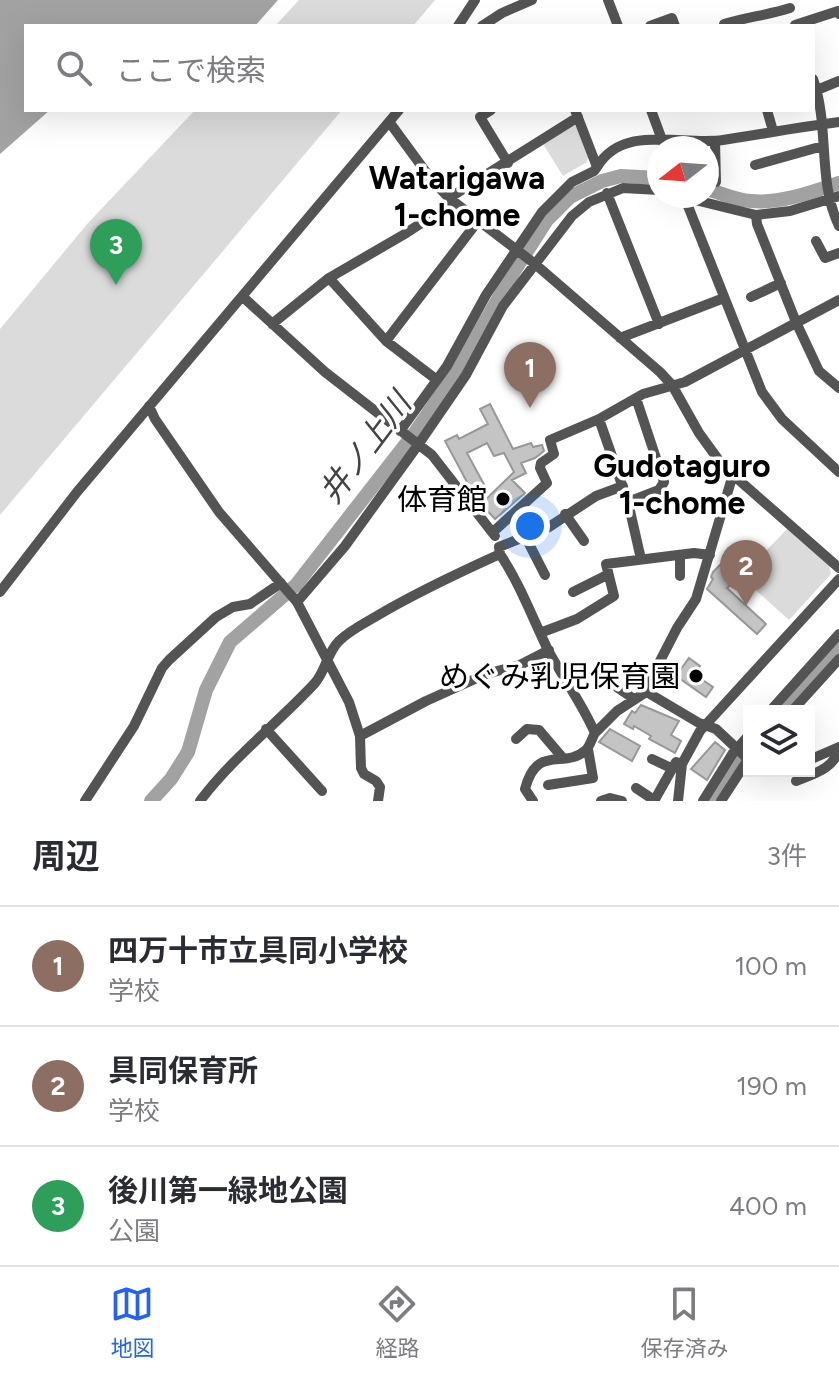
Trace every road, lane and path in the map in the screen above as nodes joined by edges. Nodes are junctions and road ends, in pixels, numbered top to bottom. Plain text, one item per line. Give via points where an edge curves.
1 (475, 0) edge
2 (532, 0) edge
3 (608, 0) edge
4 (788, 4) edge
5 (839, 14) edge
6 (459, 24) edge
7 (486, 24) edge
8 (617, 24) edge
9 (656, 24) edge
10 (674, 24) edge
11 (724, 24) edge
12 (795, 24) edge
13 (802, 24) edge
14 (839, 81) edge
15 (815, 84) edge
16 (398, 112) edge
17 (488, 112) edge
18 (652, 112) edge
19 (768, 112) edge
20 (576, 114) edge
21 (839, 122) edge
22 (390, 123) junction
23 (822, 124) junction
24 (773, 131) junction
25 (660, 136) edge
26 (719, 140) edge
27 (647, 144) edge
28 (823, 146) junction
29 (508, 163) junction
30 (755, 165) dead end
31 (597, 167) junction
32 (647, 189) edge
33 (607, 193) junction
34 (832, 196) edge
35 (451, 200) junction
36 (719, 205) edge
37 (688, 208) edge
38 (756, 215) junction
39 (478, 221) junction
40 (839, 226) edge
41 (816, 241) dead end
42 (517, 251) junction
43 (839, 253) edge
44 (534, 263) junction
45 (329, 278) junction
46 (781, 283) junction
47 (243, 297) junction
48 (751, 297) dead end
49 (724, 298) junction
50 (839, 300) edge
51 (796, 322) junction
52 (272, 324) junction
53 (659, 324) junction
54 (620, 338) junction
55 (386, 341) junction
56 (746, 349) junction
57 (437, 380) junction
58 (672, 385) junction
59 (839, 388) edge
60 (636, 398) junction
61 (149, 406) junction
62 (599, 419) junction
63 (402, 433) junction
64 (417, 444) junction
65 (839, 471) edge
66 (736, 477) junction
67 (623, 486) junction
68 (628, 502) junction
69 (565, 514) junction
70 (493, 532) junction
71 (526, 538) junction
72 (584, 541) dead end
73 (500, 550) junction
74 (710, 555) junction
75 (680, 557) junction
76 (641, 559) junction
77 (839, 568) edge
78 (602, 569) junction
79 (545, 575) dead end
80 (680, 576) dead end
81 (839, 579) edge
82 (282, 586) junction
83 (0, 592) edge
84 (573, 592) dead end
85 (295, 600) junction
86 (540, 633) junction
87 (839, 634) edge
88 (549, 650) junction
89 (328, 658) junction
90 (839, 659) edge
91 (605, 675) dead end
92 (645, 691) junction
93 (634, 699) junction
94 (775, 705) edge
95 (797, 705) edge
96 (706, 726) junction
97 (266, 729) junction
98 (595, 733) junction
99 (360, 736) junction
100 (516, 739) dead end
101 (743, 742) edge
102 (839, 747) edge
103 (737, 748) junction
104 (588, 749) junction
105 (743, 754) edge
106 (536, 755) dead end
107 (562, 757) junction
108 (815, 757) edge
109 (652, 759) dead end
110 (682, 764) junction
111 (671, 768) junction
112 (743, 768) edge
113 (796, 781) dead end
114 (548, 785) dead end
115 (636, 788) dead end
116 (322, 791) dead end
117 (654, 800) edge
118 (85, 801) edge
119 (200, 801) edge
120 (378, 801) edge
121 (533, 801) edge
122 (601, 801) edge
123 (622, 801) edge
124 (678, 801) edge
125 (703, 801) edge
126 (721, 801) edge

1 - 6 street
2 - 7 street
3 - 8 street
4 - 11 street via 767,15
4 - 12 street
5 - 13 street
9 - 10 street via 672,18
14 - 15 street
15 - 23 street
16 - 22 street
17 - 29 street via 480,117
18 - 25 street
19 - 24 street
20 - 29 street
20 - 31 street
21 - 23 street
22 - 35 street
22 - 47 street
23 - 24 street
23 - 28 street
24 - 26 street
27 - 31 street via 620,146
28 - 30 street
28 - 34 street
29 - 35 street
31 - 42 street via 556,196
32 - 33 street
33 - 44 street via 572,216
33 - 53 street
34 - 38 street via 790,211
34 - 40 street
35 - 39 street
35 - 45 street
36 - 38 street
37 - 49 street
38 - 46 street
39 - 42 street
39 - 55 street
41 - 43 street via 825,258
42 - 44 street
42 - 57 street
44 - 54 street
44 - 64 street
45 - 52 street
45 - 55 street
46 - 48 street
46 - 51 street
47 - 52 street
47 - 61 street
49 - 53 street
49 - 56 street
50 - 51 street
51 - 56 street
51 - 59 street via 819,371
52 - 63 street
53 - 54 street
54 - 58 street
55 - 57 street
56 - 58 street
56 - 65 street via 772,408
57 - 63 street
58 - 60 street
58 - 66 street via 715,456
60 - 62 street
60 - 68 street via 664,482 659,490
61 - 82 street via 219,512
61 - 83 street
62 - 67 street
62 - 70 street via 550,440 554,454 540,468 547,483
63 - 64 street
64 - 70 street via 449,474
64 - 85 street via 345,546
66 - 74 street
66 - 77 street
67 - 68 street
67 - 69 street
68 - 76 street via 638,522
69 - 71 street
69 - 72 street
70 - 73 street
71 - 73 street
71 - 79 street
73 - 86 street
73 - 89 street via 338,641
74 - 75 street
74 - 92 street via 696,599
75 - 76 street
75 - 80 street
76 - 78 street
78 - 84 street
78 - 86 street via 614,596 577,619
81 - 96 street
82 - 85 street
82 - 118 street via 216,617 169,660
85 - 89 street
86 - 88 street
87 - 94 street
88 - 98 street
88 - 99 street via 426,701
89 - 97 street via 314,684
89 - 99 street
90 - 95 street
91 - 93 street
92 - 93 street
92 - 96 street
93 - 98 street
96 - 103 street
96 - 110 street
97 - 116 street
97 - 119 street
98 - 104 street
99 - 120 street via 361,768 380,787
100 - 107 street via 527,729 539,730
101 - 103 street
102 - 108 street
102 - 113 street via 832,763
103 - 105 street
103 - 125 street
104 - 107 street
104 - 114 street via 593,778
106 - 107 street
107 - 121 street via 538,764 525,789
109 - 111 street
110 - 111 street
110 - 124 street
111 - 117 street
112 - 126 street
115 - 117 street
122 - 123 street

